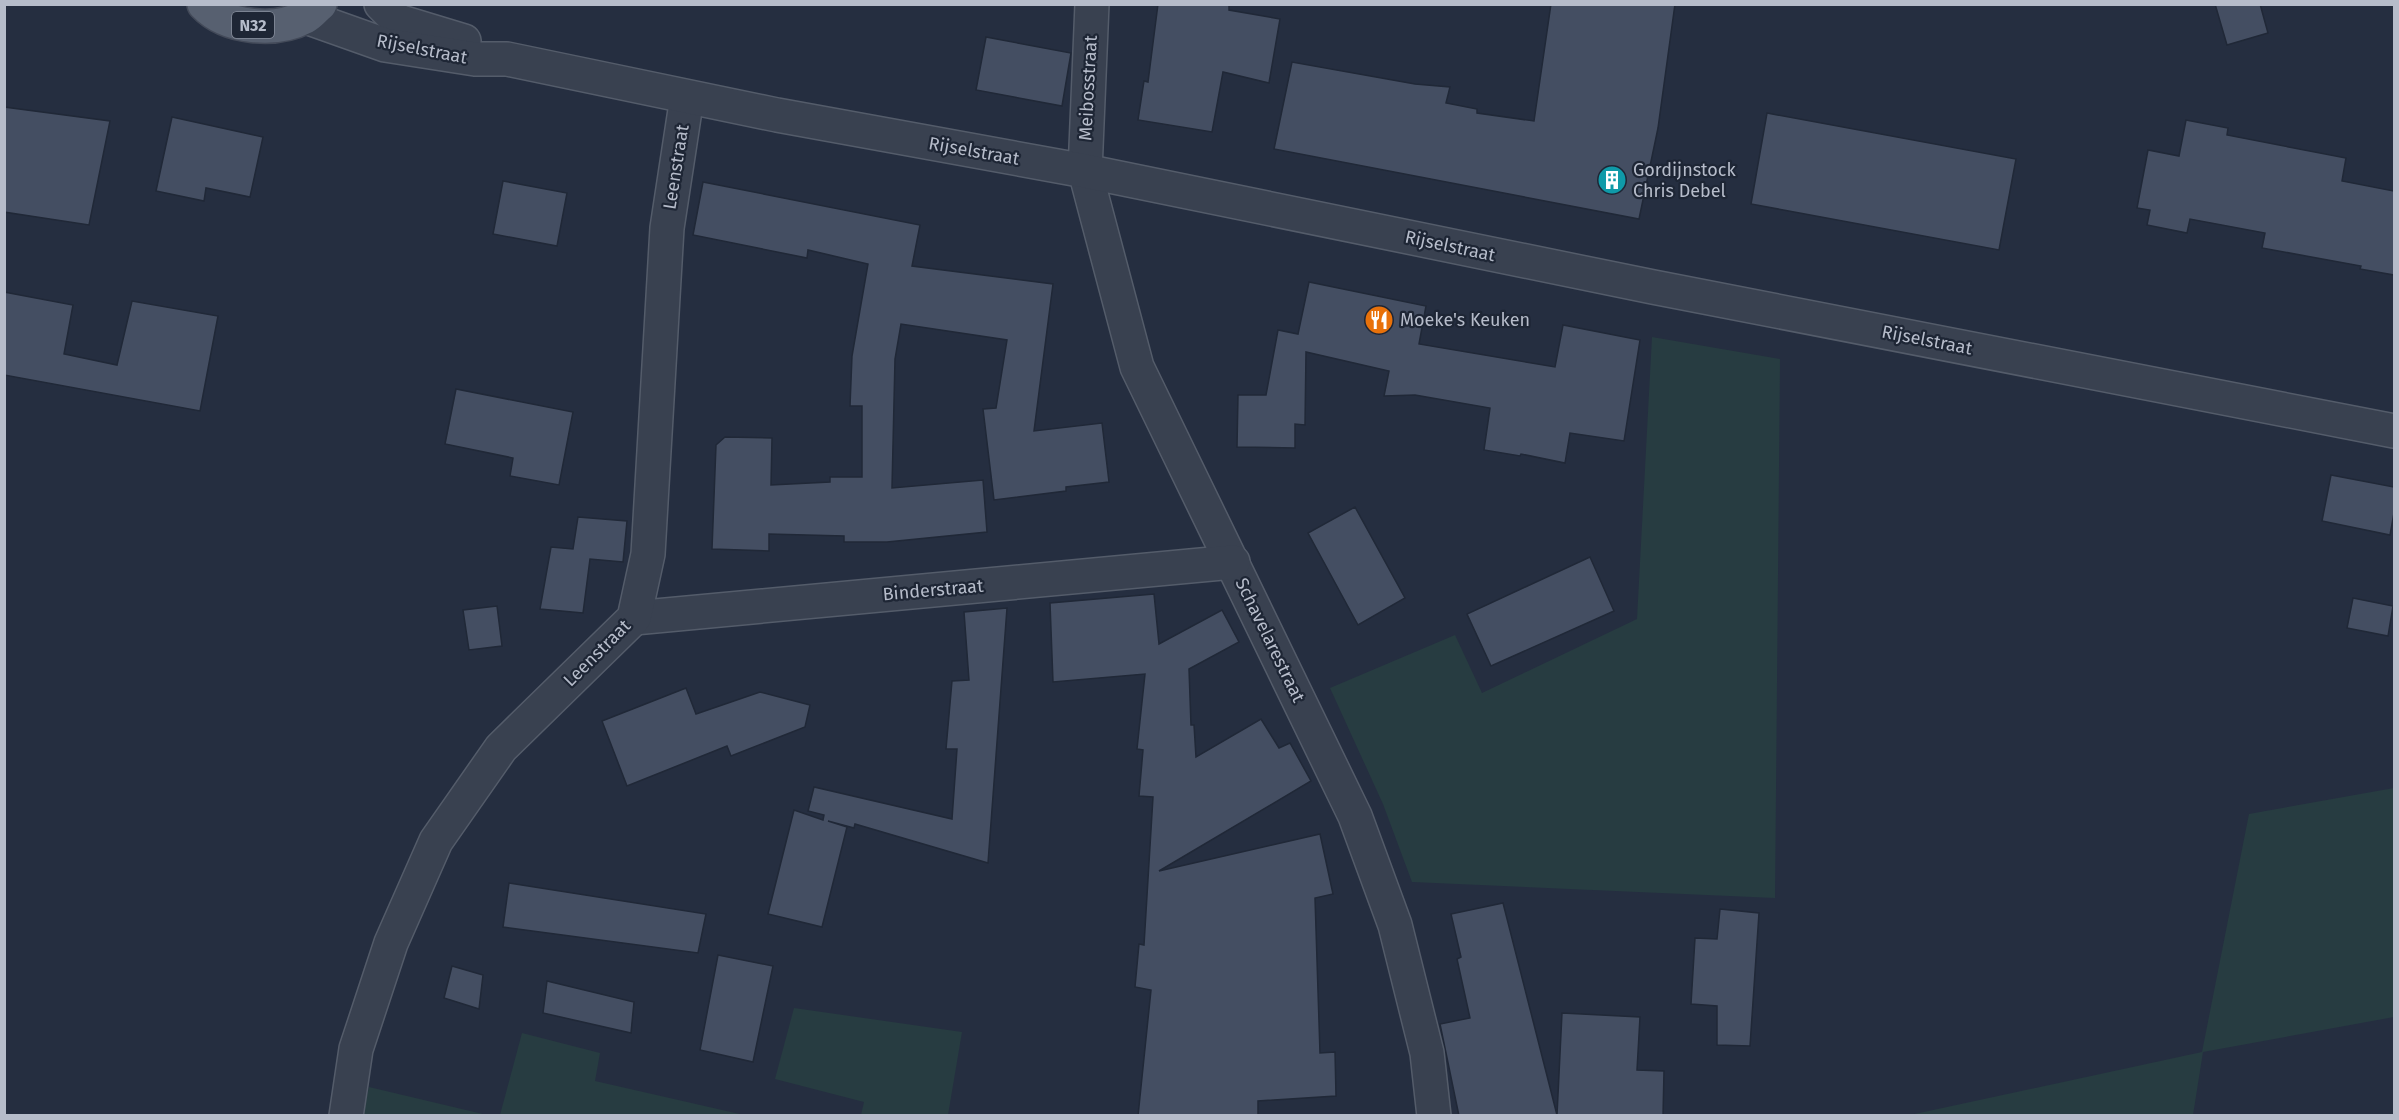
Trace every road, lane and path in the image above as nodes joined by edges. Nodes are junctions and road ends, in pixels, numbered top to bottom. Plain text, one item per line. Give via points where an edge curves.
1 (204, 4) edge
2 (381, 4) edge
3 (1092, 4) edge
4 (313, 10) edge
5 (507, 59) junction
6 (687, 97) junction
7 (1085, 171) junction
8 (2394, 431) edge
9 (1233, 562) junction
10 (634, 618) junction
11 (346, 1116) edge
12 (1434, 1116) edge

1 - 4 main road, N32 via 240,24 274,26
2 - 5 street, Rijselstraat / N32 via 398,21 477,45
3 - 7 street, Meibosstraat
4 - 5 street, Rijselstraat / N32 via 386,45 474,59
5 - 6 street, Rijselstraat / N32
6 - 7 street, Rijselstraat / N32
6 - 10 street, Leenstraat via 667,228 648,554
7 - 8 street, Rijselstraat / N32
7 - 9 street, Schavelarestraat via 1137,367
9 - 10 street, Binderstraat
9 - 12 street, Schavelarestraat via 1355,816 1395,925 1427,1053
10 - 11 street, Leenstraat via 501,748 435,841 392,943 360,1038

